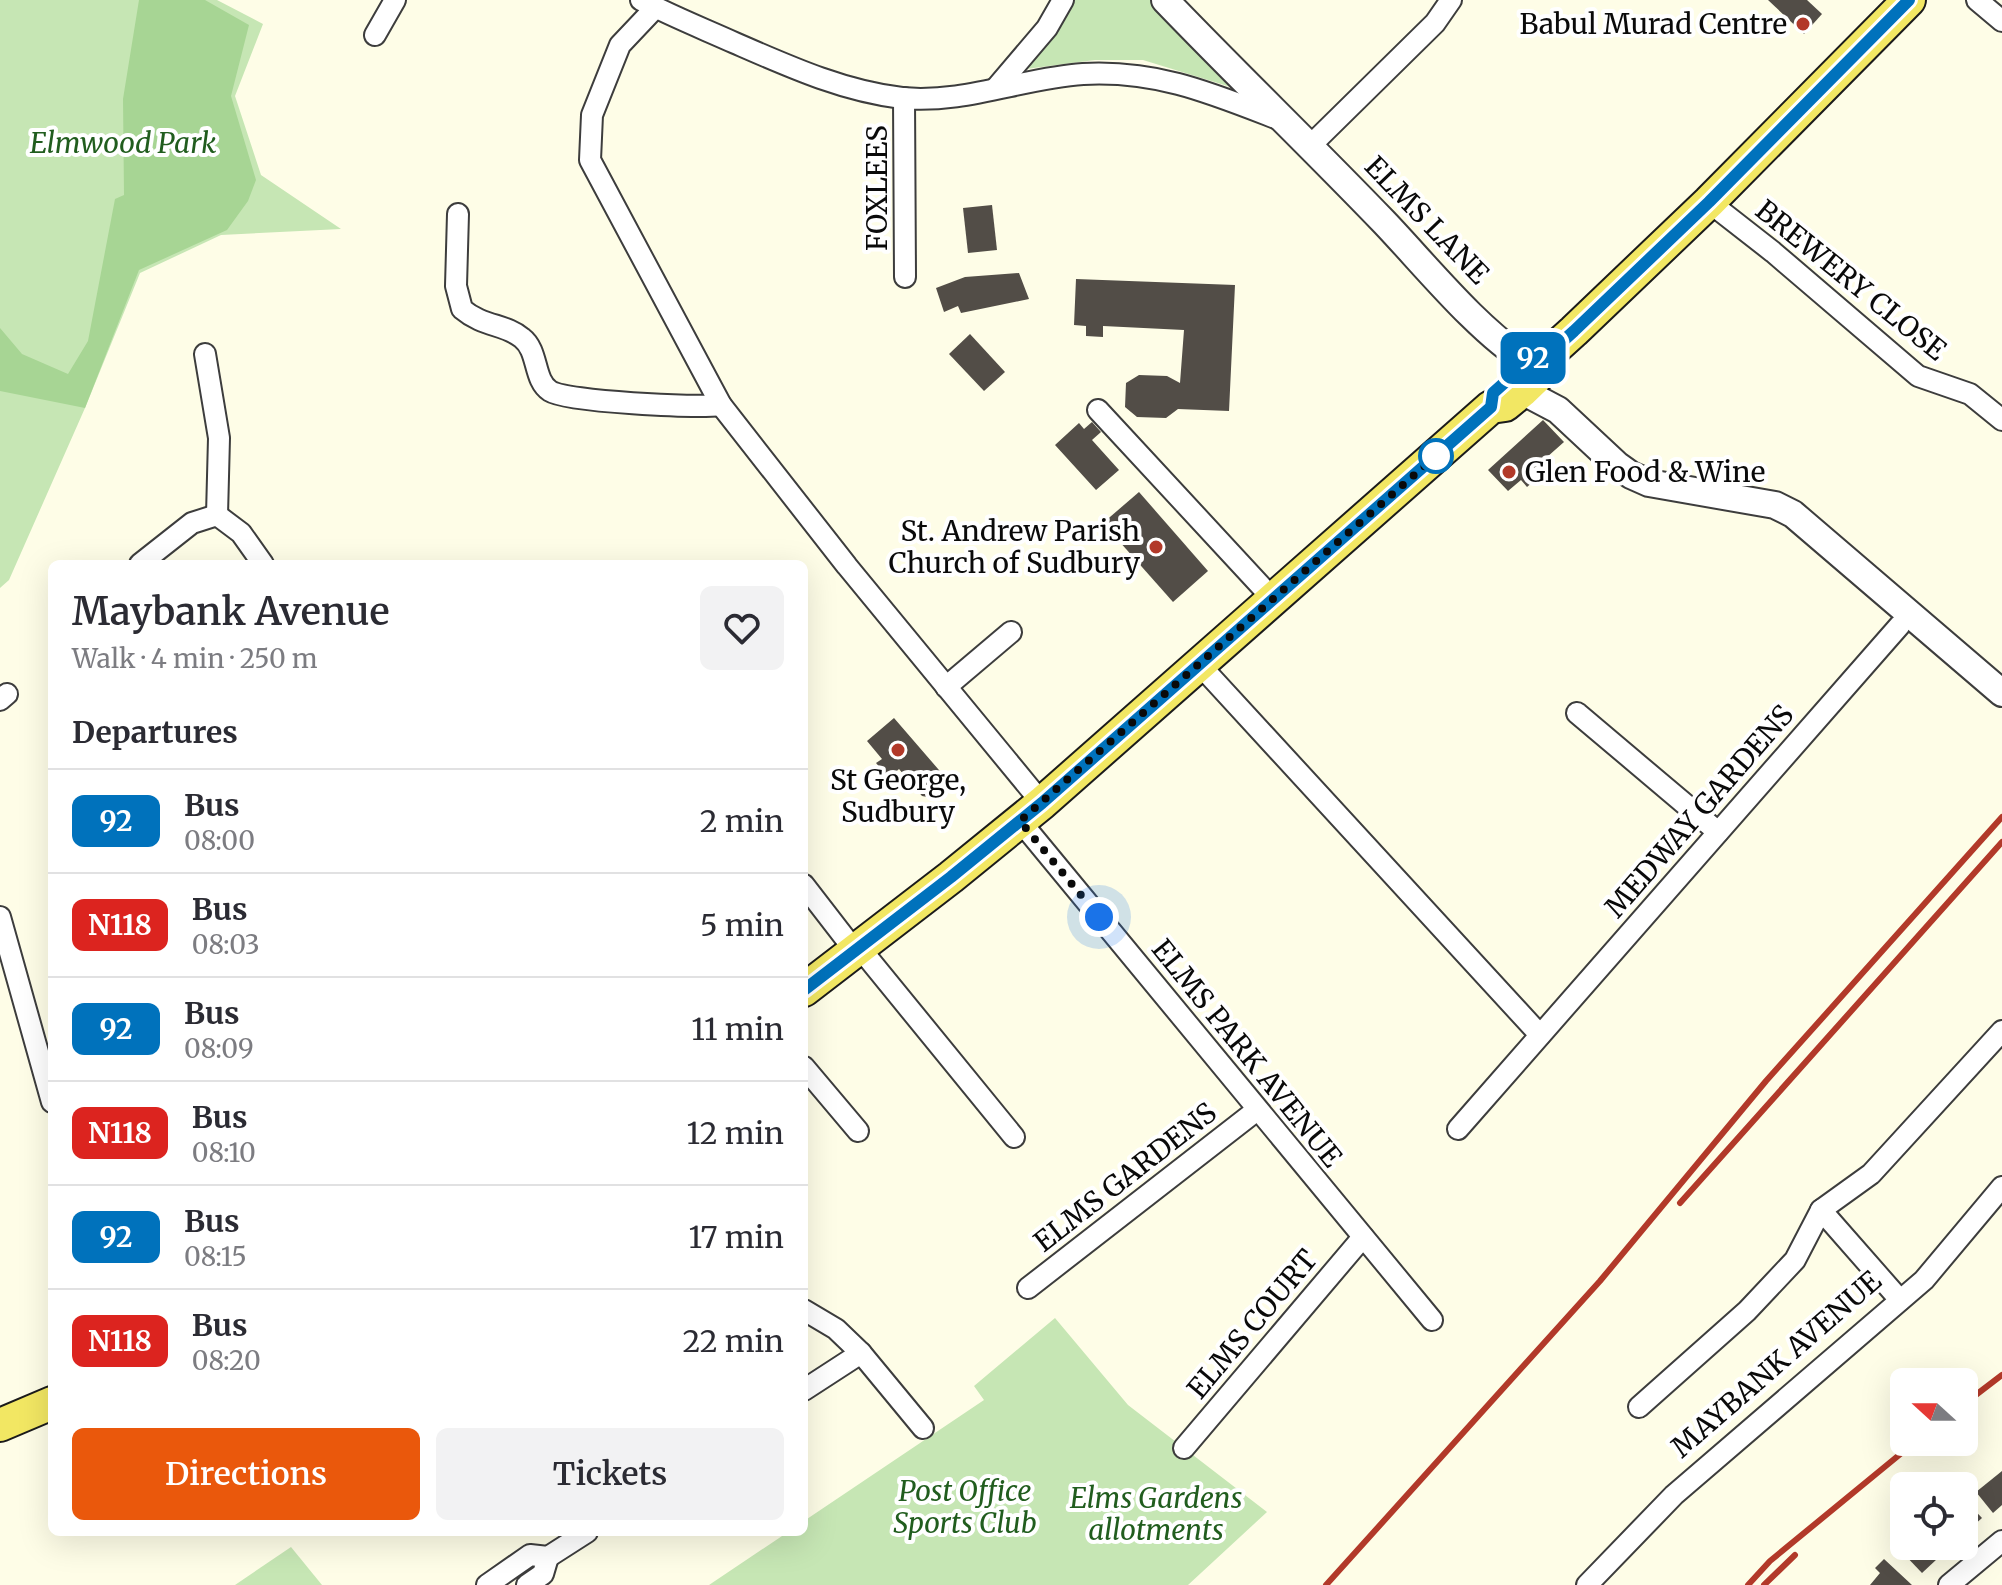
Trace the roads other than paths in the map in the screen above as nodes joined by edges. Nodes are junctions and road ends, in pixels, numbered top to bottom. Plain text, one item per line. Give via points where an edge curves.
1 (395, 0) edge
2 (1063, 0) edge
3 (1165, 0) edge
4 (1451, 0) edge
5 (1909, 0) edge
6 (1977, 0) edge
7 (648, 4) edge
8 (2002, 21) edge
9 (375, 35) dead end
10 (996, 88) junction
11 (904, 98) junction
12 (1281, 120) junction
13 (1311, 145) junction
14 (1709, 202) junction
15 (458, 214) dead end
16 (905, 277) dead end
17 (205, 354) dead end
18 (1534, 368) junction
19 (721, 405) junction
20 (1098, 410) dead end
21 (2002, 420) edge
22 (217, 515) junction
23 (145, 560) edge
24 (260, 560) edge
25 (1274, 600) junction
26 (1900, 625) dead end
27 (1011, 632) dead end
28 (1199, 664) junction
29 (946, 687) junction
30 (2002, 693) edge
31 (1577, 713) dead end
32 (1031, 812) junction
33 (1718, 832) junction
34 (808, 890) edge
35 (0, 917) edge
36 (857, 949) junction
37 (808, 987) edge
38 (2002, 1031) edge
39 (1540, 1035) junction
40 (808, 1072) edge
41 (48, 1088) edge
42 (1257, 1110) junction
43 (1458, 1129) dead end
44 (858, 1131) dead end
45 (1014, 1137) dead end
46 (2002, 1187) edge
47 (1821, 1210) junction
48 (1363, 1237) junction
49 (1028, 1288) dead end
50 (1900, 1300) junction
51 (808, 1312) edge
52 (1432, 1320) dead end
53 (861, 1353) junction
54 (808, 1387) edge
55 (48, 1405) edge
56 (1639, 1407) dead end
57 (0, 1425) edge
58 (923, 1428) dead end
59 (1184, 1448) dead end
60 (581, 1536) edge
61 (2002, 1541) edge
62 (548, 1557) junction
63 (487, 1585) edge
64 (527, 1585) edge
65 (1587, 1585) edge
66 (1949, 1585) edge

1 - 9 street
2 - 10 street via 1047,28
3 - 12 street, ELMS LANE
4 - 13 street via 1435,23
5 - 14 main road
6 - 8 street
7 - 11 street, ELMS LANE via 848,89
7 - 19 street, ELMS PARK AVENUE via 620,45 592,115 590,160
10 - 11 street, ELMS LANE via 950,99
10 - 12 street, ELMS LANE via 1081,74 1137,74 1200,89
11 - 16 street, FOXLEES
12 - 13 street, ELMS LANE
13 - 18 street, ELMS LANE via 1465,307
14 - 18 main road
14 - 21 street, BREWERY CLOSE via 1918,376 1970,394
15 - 19 street via 456,286 462,309 483,323 519,335 548,390 687,407
17 - 22 street via 219,438
18 - 25 main road via 1505,405 1491,407
18 - 30 street via 1558,410 1631,475 1649,483 1775,505 1793,514
19 - 29 street, ELMS PARK AVENUE
20 - 25 street
22 - 23 street via 192,523
22 - 24 street via 241,533
25 - 28 main road
26 - 33 street, MEDWAY GARDENS
27 - 29 street
28 - 32 main road
28 - 39 street
29 - 32 street, ELMS PARK AVENUE
31 - 33 street
32 - 36 main road
32 - 42 street, ELMS PARK AVENUE
33 - 39 street, MEDWAY GARDENS
34 - 36 street
35 - 41 street
36 - 37 main road
36 - 45 street
38 - 47 street via 1871,1174
39 - 43 street, MEDWAY GARDENS
40 - 44 street
42 - 48 street, ELMS PARK AVENUE
42 - 49 street, ELMS GARDENS
46 - 50 street, MAYBANK AVENUE via 1945,1257
47 - 50 street
47 - 56 street via 1795,1260 1747,1311
48 - 52 street, ELMS PARK AVENUE
48 - 59 street, ELMS COURT
50 - 65 street, MAYBANK AVENUE via 1674,1495
51 - 53 street
53 - 54 street
53 - 58 street
55 - 57 main road
60 - 62 street
61 - 66 street
62 - 63 street via 530,1555
62 - 64 street via 543,1574

